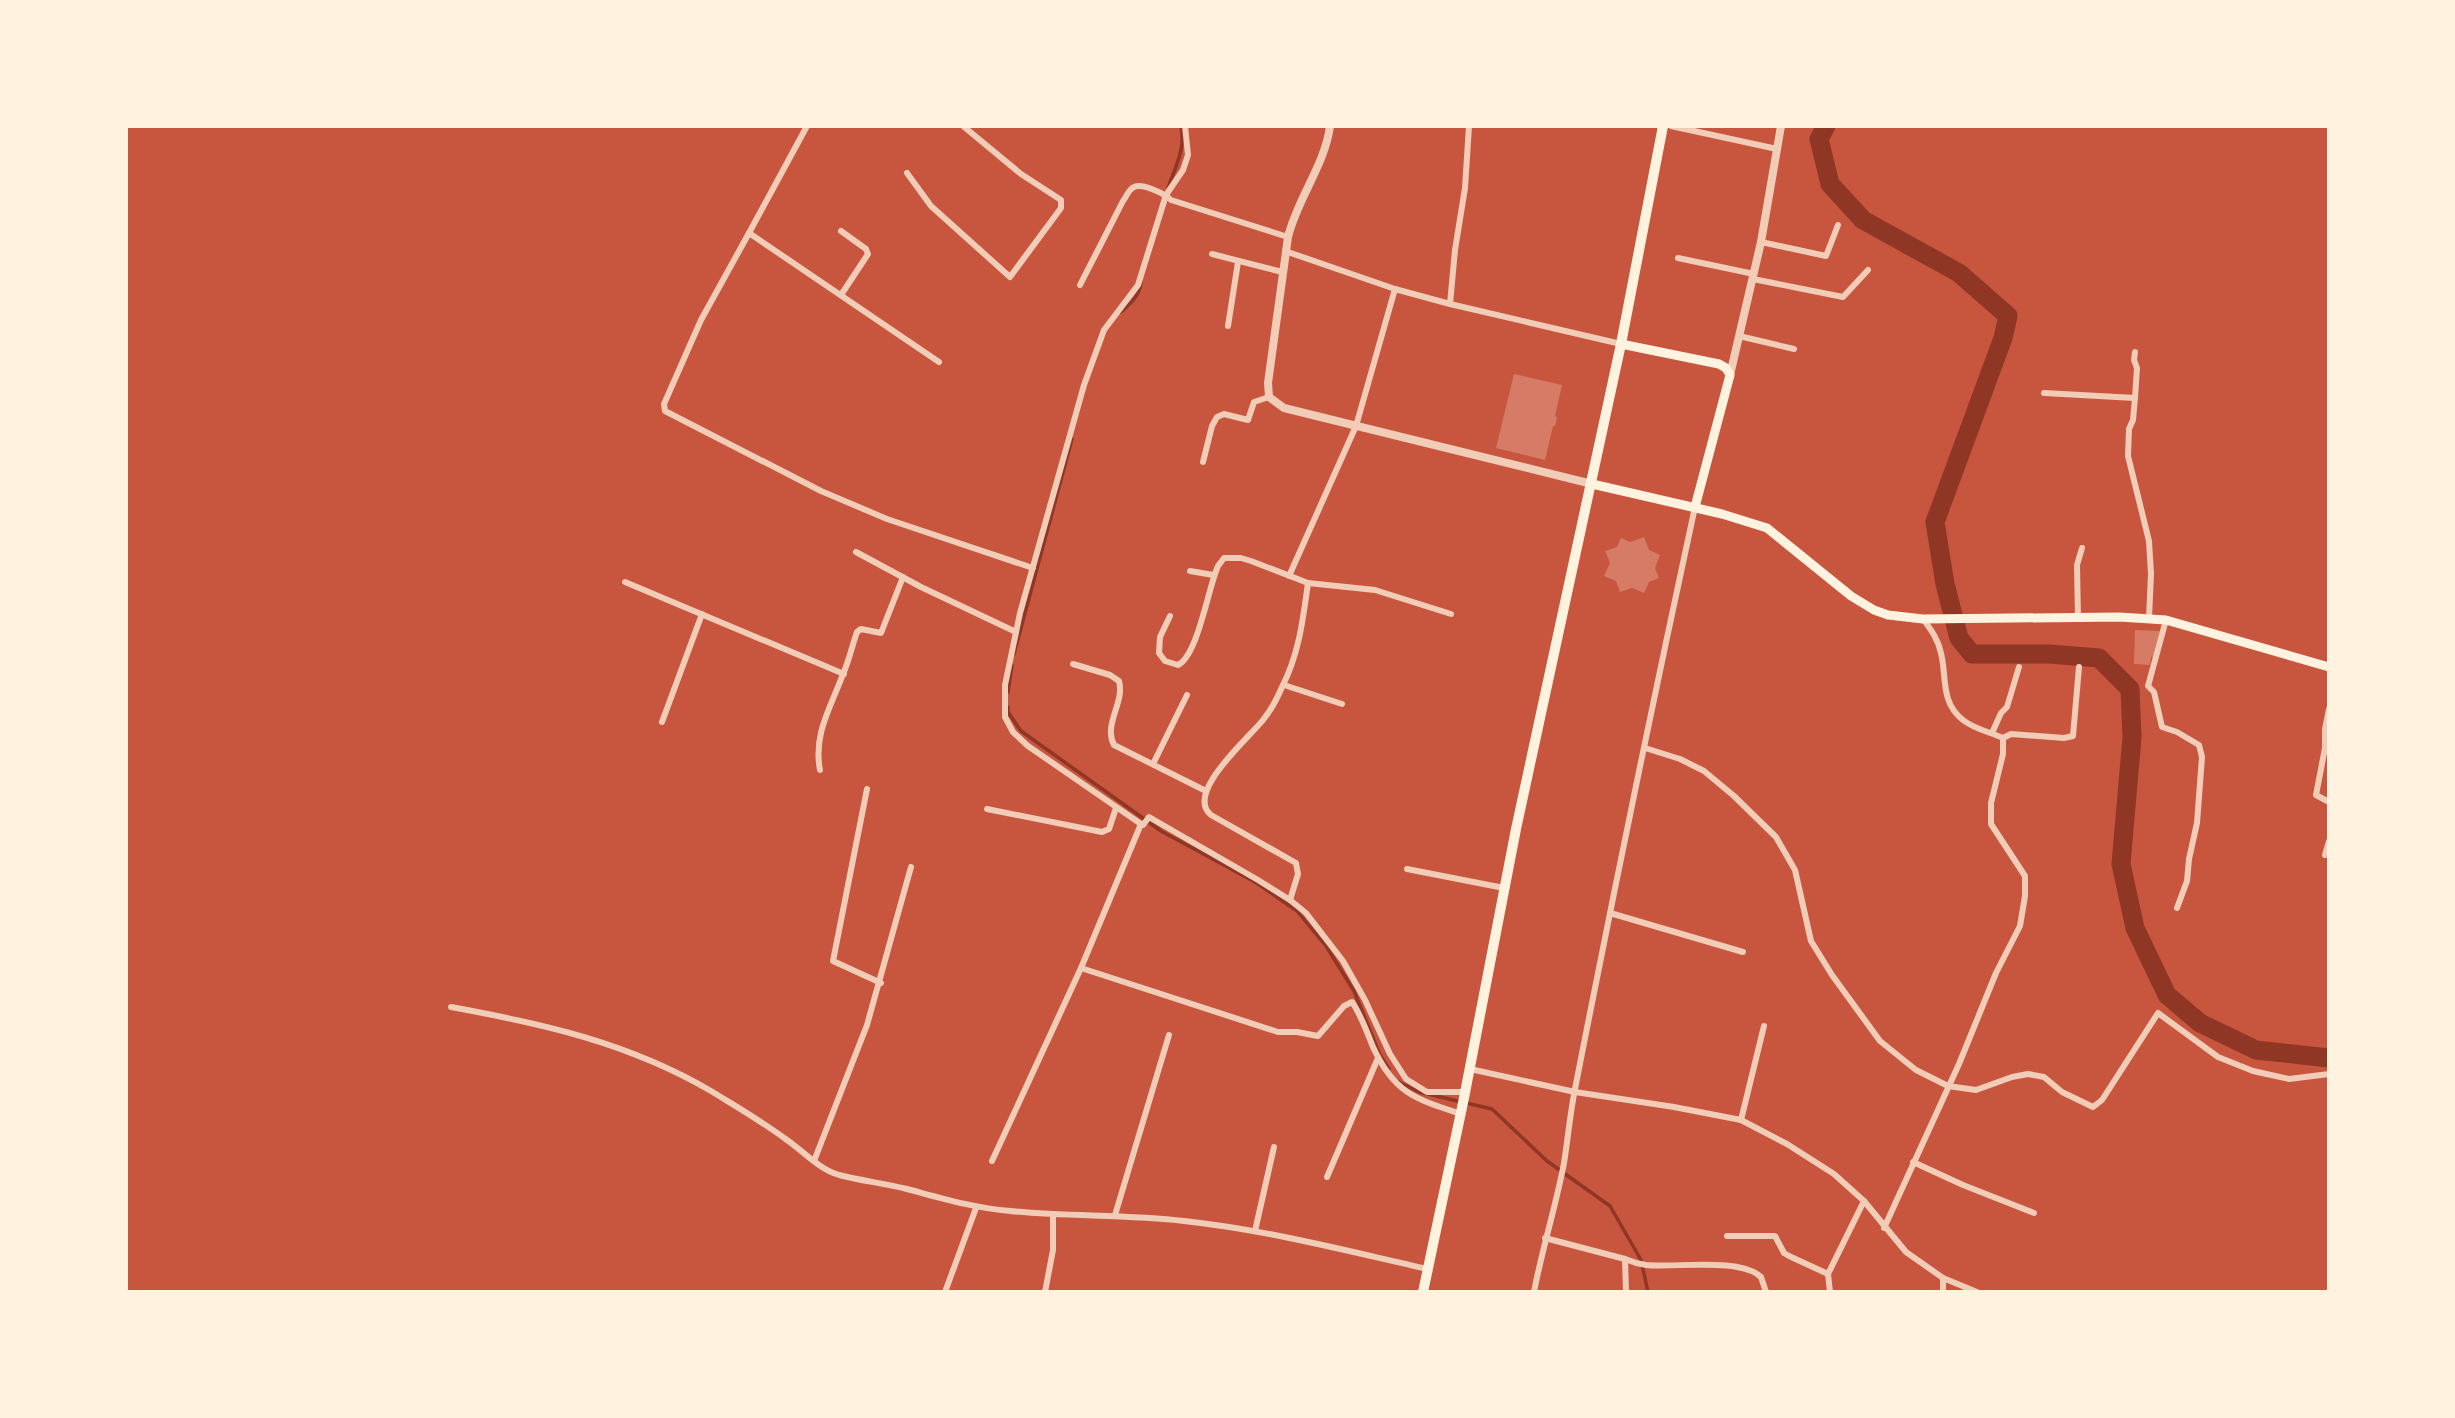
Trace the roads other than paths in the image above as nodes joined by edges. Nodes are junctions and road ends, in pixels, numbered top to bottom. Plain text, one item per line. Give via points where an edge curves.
1 (807, 126) edge
2 (963, 126) edge
3 (1185, 126) edge
4 (1330, 126) edge
5 (1469, 126) edge
6 (1663, 126) edge
7 (1671, 126) edge
8 (1782, 126) edge
9 (1777, 149) junction
10 (907, 173) dead end
11 (1166, 195) junction
12 (1838, 225) dead end
13 (841, 231) dead end
14 (749, 233) junction
15 (1288, 237) junction
16 (1761, 242) junction
17 (1285, 251) junction
18 (1212, 254) dead end
19 (1678, 258) dead end
20 (1238, 262) junction
21 (1868, 270) dead end
22 (1282, 272) junction
23 (1754, 276) junction
24 (1080, 285) dead end
25 (1395, 289) junction
26 (841, 295) junction
27 (1450, 304) junction
28 (1228, 326) dead end
29 (1739, 336) junction
30 (1621, 344) junction
31 (1794, 349) dead end
32 (2135, 352) dead end
33 (939, 362) dead end
34 (1730, 375) junction
35 (2044, 393) dead end
36 (1269, 397) junction
37 (2135, 398) junction
38 (1356, 426) junction
39 (1203, 462) dead end
40 (1592, 484) junction
41 (1695, 507) junction
42 (2082, 548) dead end
43 (856, 552) dead end
44 (1033, 568) junction
45 (1190, 571) dead end
46 (1213, 575) junction
47 (1289, 576) junction
48 (903, 577) junction
49 (625, 582) dead end
50 (1308, 583) junction
51 (702, 614) junction
52 (1451, 614) dead end
53 (1170, 616) dead end
54 (1927, 618) junction
55 (2078, 618) junction
56 (2148, 618) junction
57 (2166, 620) junction
58 (1016, 632) junction
59 (1073, 664) dead end
60 (2020, 667) dead end
61 (2079, 667) dead end
62 (2329, 667) edge
63 (844, 674) junction
64 (1284, 685) junction
65 (1187, 695) dead end
66 (1342, 704) dead end
67 (2329, 709) edge
68 (662, 722) dead end
69 (1992, 733) junction
70 (2003, 738) junction
71 (1645, 748) junction
72 (1153, 764) junction
73 (820, 770) dead end
74 (867, 789) dead end
75 (1206, 791) junction
76 (2329, 802) edge
77 (987, 808) dead end
78 (1116, 808) junction
79 (1144, 823) junction
80 (2329, 841) edge
81 (2325, 855) dead end
82 (912, 867) dead end
83 (1407, 869) dead end
84 (1504, 888) junction
85 (1290, 900) junction
86 (2177, 908) dead end
87 (1610, 914) junction
88 (1743, 952) dead end
89 (1081, 968) junction
90 (881, 983) junction
91 (1360, 1003) junction
92 (451, 1007) dead end
93 (1763, 1026) dead end
94 (1169, 1035) dead end
95 (1378, 1058) junction
96 (1391, 1069) junction
97 (1470, 1069) junction
98 (2329, 1074) edge
99 (1948, 1086) junction
100 (1575, 1092) junction
101 (1463, 1103) junction
102 (1741, 1120) junction
103 (1274, 1147) dead end
104 (814, 1161) junction
105 (992, 1161) dead end
106 (1913, 1161) junction
107 (1327, 1177) dead end
108 (1864, 1201) junction
109 (976, 1208) junction
110 (2034, 1213) dead end
111 (1053, 1214) junction
112 (1115, 1215) junction
113 (1884, 1228) junction
114 (1255, 1231) junction
115 (1727, 1237) dead end
116 (1545, 1238) junction
117 (1625, 1259) junction
118 (1428, 1269) junction
119 (1828, 1274) junction
120 (1943, 1278) junction
121 (945, 1292) edge
122 (1045, 1292) edge
123 (1423, 1292) edge
124 (1534, 1292) edge
125 (1626, 1292) edge
126 (1766, 1292) edge
127 (1830, 1292) edge
128 (1943, 1292) edge
129 (1977, 1292) edge

1 - 14 street
2 - 10 street via 1061,200 1061,208 1010,277 931,206
3 - 11 street via 1188,155
4 - 15 street
5 - 27 street
6 - 30 main road
7 - 9 street
8 - 9 street
9 - 16 street
11 - 15 street
11 - 24 street via 1131,189
11 - 44 street via 1138,285 1104,330 1084,385
12 - 16 street via 1826,256
13 - 26 street via 868,254
14 - 26 street
14 - 44 street via 701,320 664,404 665,411 821,491 887,519
15 - 17 street
16 - 23 street
17 - 22 street
17 - 25 street
18 - 20 street
19 - 23 street
20 - 22 street
20 - 28 street
21 - 23 street via 1843,298
22 - 36 street
23 - 29 street
25 - 27 street
25 - 38 street
26 - 33 street
27 - 30 street
29 - 31 street
29 - 34 street
30 - 34 main road via 1719,364
30 - 40 main road
32 - 37 street
34 - 41 main road
35 - 37 street
36 - 38 street via 1284,408
36 - 39 street via 1254,402 1248,420 1224,414 1217,417
37 - 56 street via 2128,456 2150,541
38 - 40 street
38 - 47 street
40 - 41 main road
40 - 84 main road
41 - 54 main road via 1767,528 1874,610
41 - 71 street
42 - 55 street via 2077,565
43 - 48 street
44 - 58 street
45 - 46 street
46 - 47 street via 1222,560 1233,557
46 - 53 street via 1193,645 1178,665 1165,661 1159,653 1160,637
47 - 50 street
48 - 58 street
48 - 63 street via 880,634 858,631
49 - 51 street
50 - 52 street via 1375,590
50 - 64 street via 1300,638
51 - 63 street
51 - 68 street
54 - 55 main road
54 - 69 street via 1942,656 1947,698 1964,721
55 - 56 main road
56 - 57 main road
57 - 62 main road
57 - 86 street via 2148,686 2154,692 2162,727 2199,745 2202,757 2197,823 2187,881
58 - 78 street via 1005,684 1009,727 1028,746
59 - 72 street via 1119,681 1111,741
60 - 69 street via 2007,707
61 - 70 street via 2073,736 2011,734
63 - 73 street via 819,736
64 - 66 street
64 - 75 street via 1266,718 1226,761
65 - 72 street
67 - 76 street via 2316,795
69 - 70 street
70 - 99 street via 1991,824 2025,876 2025,895 2020,926
71 - 87 street
71 - 99 street via 1704,771 1776,837 1795,870 1811,941 1832,975 1881,1041 1916,1070
72 - 75 street
74 - 90 street via 833,961
75 - 85 street via 1203,801 1208,813 1296,863 1298,874
77 - 78 street via 1102,832 1109,829
78 - 79 street
79 - 85 street via 1149,817
79 - 89 street
80 - 81 street
82 - 90 street
83 - 84 street
84 - 97 main road
85 - 91 street via 1326,936
87 - 88 street
87 - 100 street
89 - 91 street via 1278,1032 1318,1036 1345,1004
89 - 105 street
90 - 104 street
91 - 95 street
91 - 96 street
92 - 104 street via 552,1027 648,1058 731,1104
93 - 102 street
94 - 112 street
95 - 96 street
95 - 107 street
96 - 101 street via 1420,1089
96 - 101 street via 1410,1094
97 - 100 street
97 - 101 main road
98 - 99 street via 2289,1079 2253,1071 2218,1057 2158,1013 2093,1107 2043,1077 2028,1074 1976,1090
99 - 106 street
100 - 102 street
100 - 116 street
101 - 118 main road
102 - 108 street via 1815,1161
103 - 114 street
104 - 109 street via 839,1175
106 - 110 street
106 - 113 street
108 - 113 street
108 - 119 street
109 - 111 street
109 - 121 street
111 - 112 street
111 - 122 street via 1053,1250
112 - 114 street
113 - 120 street via 1906,1252
114 - 118 street
115 - 119 street via 1775,1236 1784,1253
116 - 117 street
116 - 124 street
117 - 125 street
117 - 126 street via 1648,1265 1747,1270 1761,1277
118 - 123 main road
119 - 127 street
120 - 128 street
120 - 129 street

